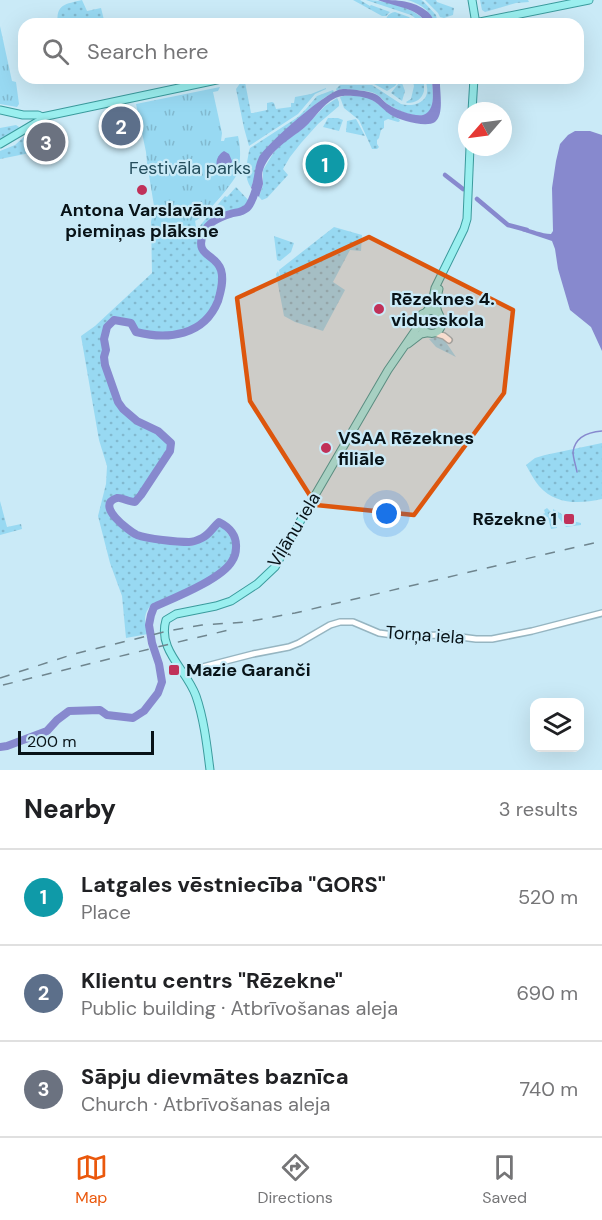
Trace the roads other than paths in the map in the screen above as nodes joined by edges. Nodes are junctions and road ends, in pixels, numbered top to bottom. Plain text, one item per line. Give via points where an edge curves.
1 (472, 0) edge
2 (589, 0) edge
3 (474, 18) edge
4 (503, 18) edge
5 (198, 84) edge
6 (474, 84) edge
7 (473, 102) edge
8 (0, 110) edge
9 (23, 115) junction
10 (42, 117) junction
11 (24, 129) junction
12 (0, 144) edge
13 (470, 156) edge
14 (439, 281) junction
15 (427, 311) junction
16 (438, 313) junction
17 (419, 325) junction
18 (441, 326) junction
19 (430, 333) junction
20 (406, 345) junction
21 (602, 613) edge
22 (182, 669) junction
23 (210, 770) edge

1 - 3 main road
2 - 4 main road
5 - 10 main road
6 - 7 main road
8 - 9 main road
9 - 10 main road
9 - 11 main road
10 - 11 main road
11 - 12 main road
13 - 14 main road via 467,219
14 - 15 main road
14 - 16 main road
15 - 16 main road
15 - 17 main road via 420,316
16 - 18 main road
17 - 19 main road
17 - 20 main road
18 - 19 main road
18 - 19 street via 449,340
19 - 20 main road via 421,334
20 - 22 main road, Viļānu iela via 275,567 231,601 166,620 163,634
21 - 22 street, Torņa iela via 492,639 445,634 400,636 340,622 300,644
22 - 23 main road via 197,699

